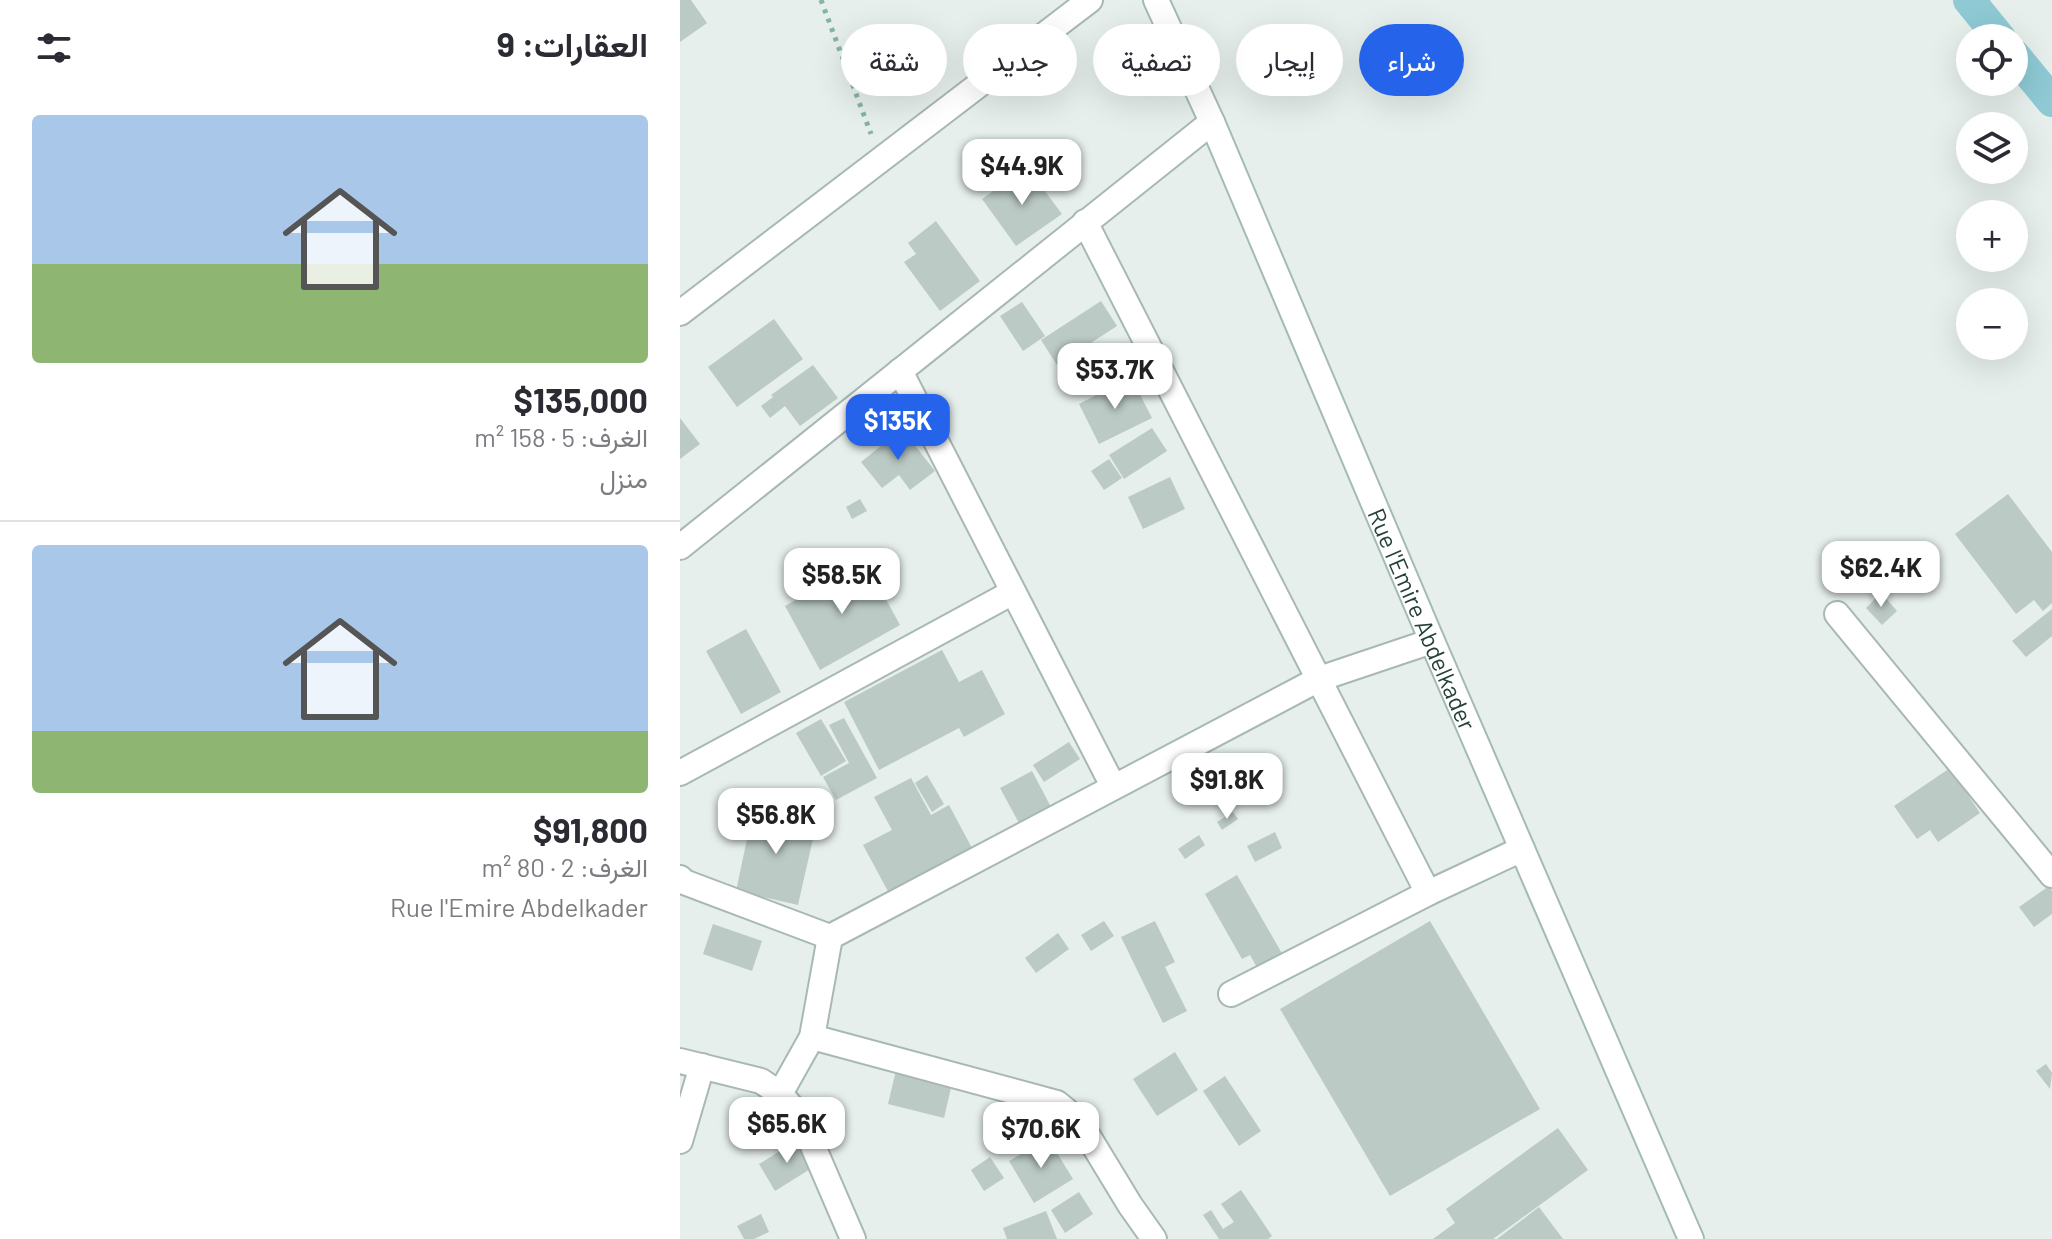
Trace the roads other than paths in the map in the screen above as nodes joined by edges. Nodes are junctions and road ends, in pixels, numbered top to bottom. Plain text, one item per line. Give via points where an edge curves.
1 (1090, 0) edge
2 (1156, 0) edge
3 (1212, 122) junction
4 (1085, 222) junction
5 (680, 313) edge
6 (900, 371) junction
7 (680, 547) edge
8 (1013, 592) junction
9 (1837, 614) dead end
10 (1432, 641) junction
11 (1319, 679) junction
12 (680, 773) edge
13 (1113, 786) junction
14 (1522, 849) junction
15 (2052, 875) edge
16 (681, 886) edge
17 (1428, 893) junction
18 (830, 937) junction
19 (1231, 994) dead end
20 (812, 1037) junction
21 (691, 1064) edge
22 (780, 1094) junction
23 (680, 1141) edge
24 (853, 1239) edge
25 (1154, 1239) edge
26 (1691, 1239) edge

1 - 5 street
2 - 3 street, Rue l'Emire Abdelkader
3 - 4 street
3 - 10 street, Rue l'Emire Abdelkader
4 - 6 street
4 - 11 street
6 - 7 street
6 - 8 street
8 - 12 street
8 - 13 street
9 - 15 street
10 - 11 street
10 - 14 street, Rue l'Emire Abdelkader
11 - 13 street
11 - 17 street
13 - 18 street
14 - 17 street
14 - 26 street, Rue l'Emire Abdelkader
16 - 18 street
17 - 19 street
18 - 20 street
20 - 22 street
20 - 25 street via 1057,1103 1079,1121
21 - 22 street via 761,1081
21 - 23 street
22 - 24 street via 800,1116

